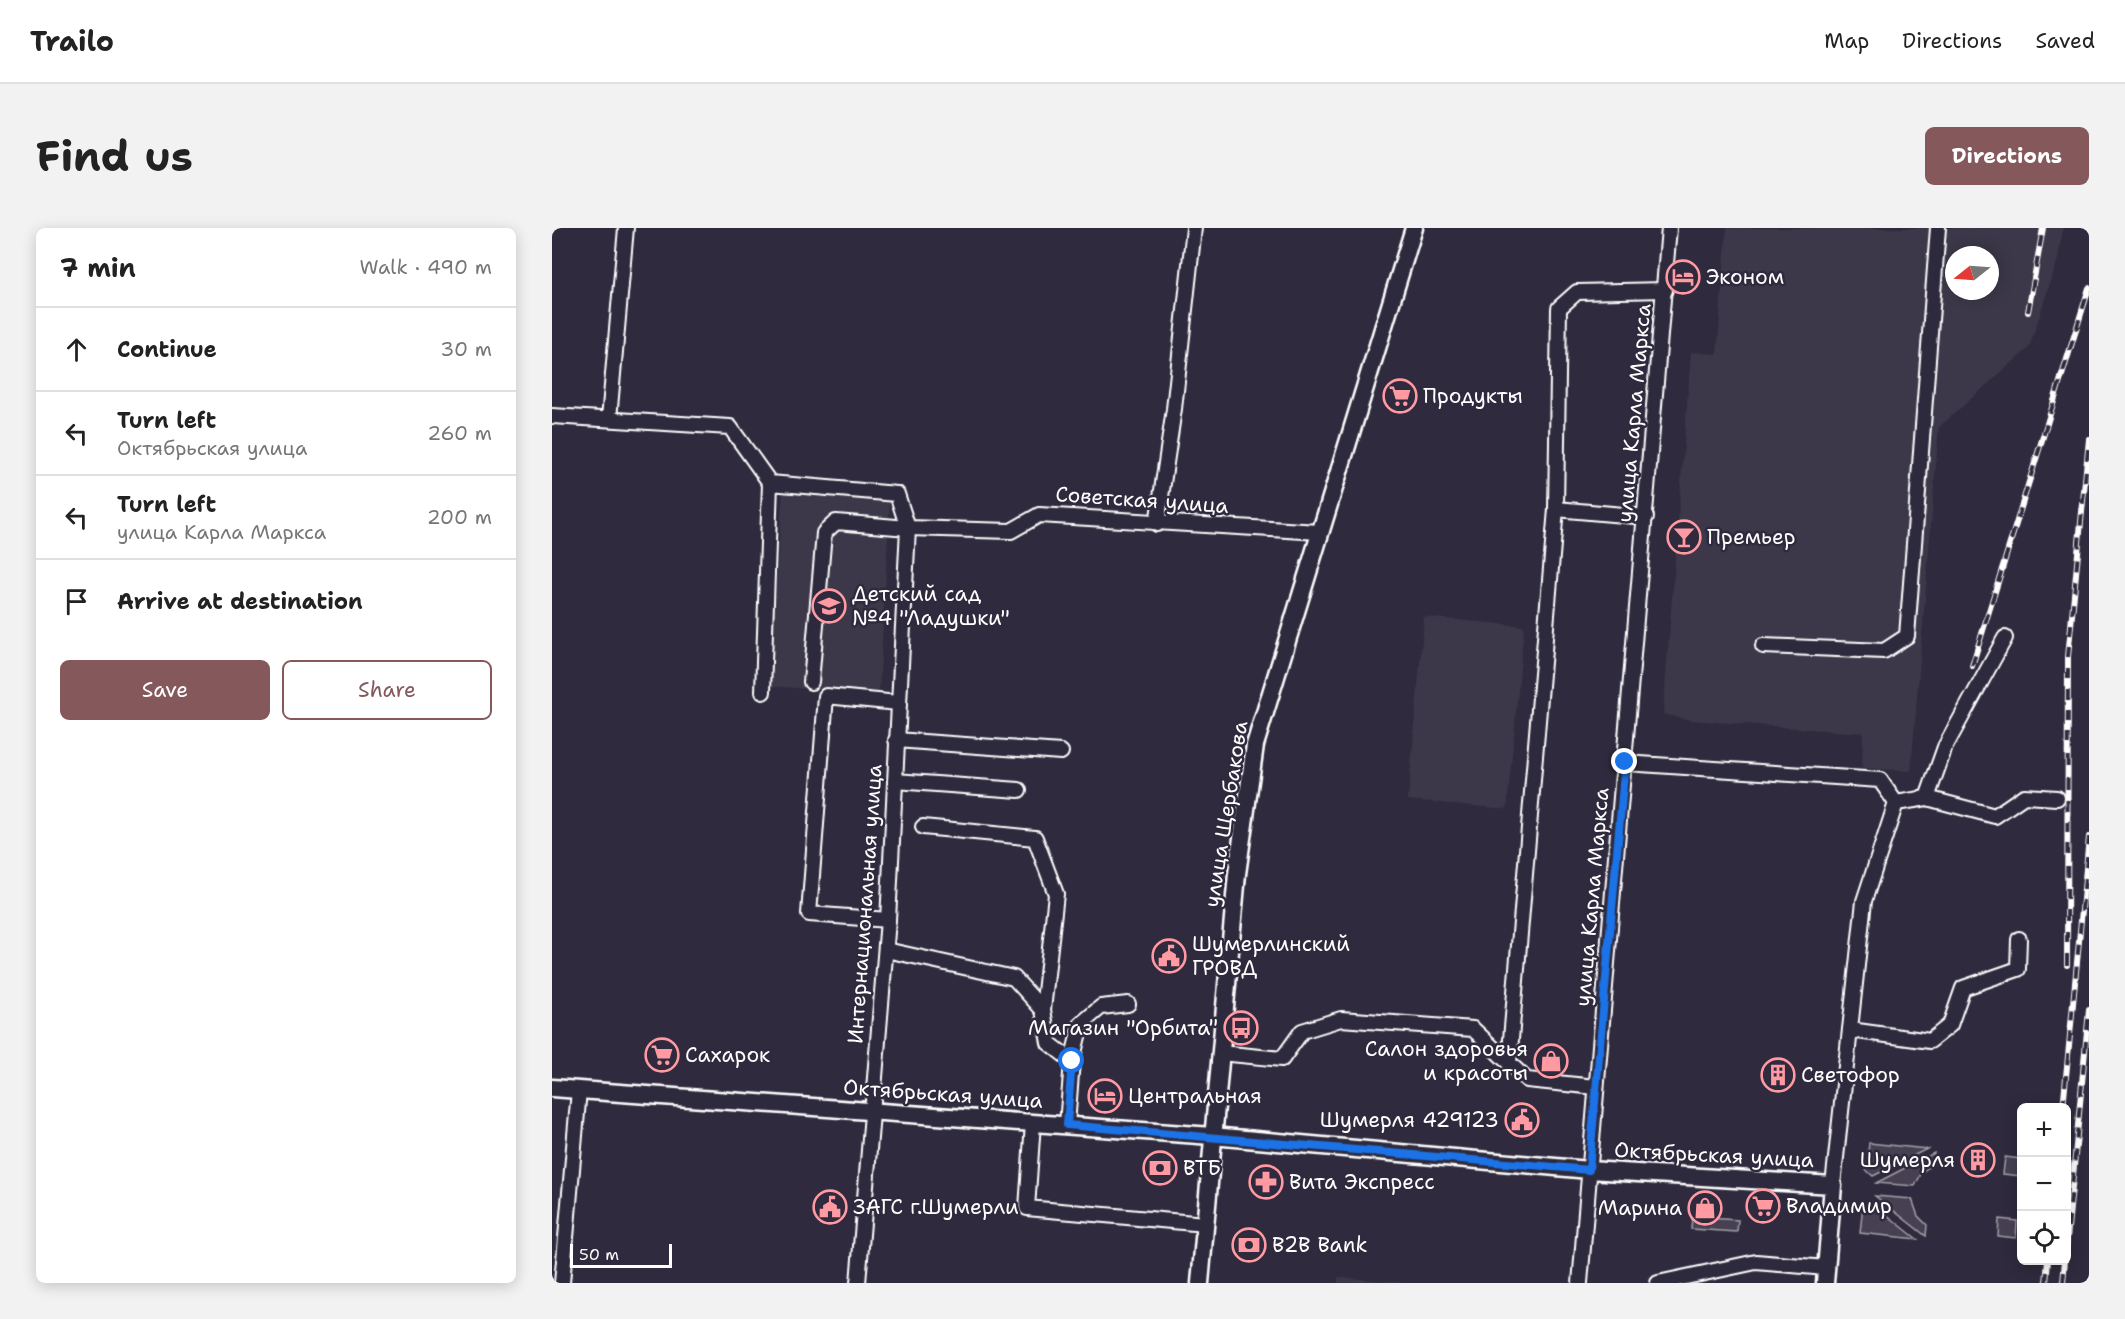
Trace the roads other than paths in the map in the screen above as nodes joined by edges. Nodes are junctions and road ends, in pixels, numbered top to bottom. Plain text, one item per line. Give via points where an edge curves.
1 (626, 228) edge
2 (1194, 228) edge
3 (1414, 228) edge
4 (1669, 228) edge
5 (1938, 228) edge
6 (1665, 290) junction
7 (552, 416) edge
8 (609, 419) junction
9 (770, 483) junction
10 (1556, 509) junction
11 (1646, 517) junction
12 (1157, 524) junction
13 (908, 528) junction
14 (1318, 531) junction
15 (2005, 638) dead end
16 (1763, 646) dead end
17 (811, 682) dead end
18 (763, 692) dead end
19 (898, 703) junction
20 (896, 740) junction
21 (1061, 752) dead end
22 (1625, 762) junction
23 (894, 781) junction
24 (1019, 790) dead end
25 (1928, 798) junction
26 (2057, 798) dead end
27 (1896, 803) junction
28 (923, 827) dead end
29 (888, 920) junction
30 (2019, 939) dead end
31 (886, 950) junction
32 (1128, 1004) dead end
33 (1043, 1010) junction
34 (1850, 1030) junction
35 (1220, 1053) junction
36 (1072, 1061) junction
37 (1509, 1063) junction
38 (1596, 1087) junction
39 (552, 1088) edge
40 (579, 1090) junction
41 (872, 1111) junction
42 (1033, 1123) junction
43 (1067, 1125) junction
44 (1212, 1136) junction
45 (1589, 1170) junction
46 (1833, 1185) junction
47 (1205, 1224) junction
48 (1825, 1275) edge
49 (562, 1283) edge
50 (858, 1283) edge
51 (1200, 1283) edge
52 (1580, 1283) edge
53 (1658, 1283) edge

1 - 8 street
2 - 12 street
3 - 14 main road, улица Щербакова
4 - 6 street, улица Карла Маркса
5 - 16 street via 1907,636 1884,651
6 - 10 street via 1576,292 1559,308
6 - 11 street, улица Карла Маркса
7 - 8 street
8 - 9 street via 730,427
9 - 13 street via 897,494
9 - 18 street
10 - 11 street
10 - 37 street
11 - 22 street, улица Карла Маркса
12 - 13 street, Советская улица via 1039,515 1011,531
12 - 14 street, Советская улица
13 - 17 street, Советская улица via 836,522 824,533
13 - 19 street, Интернациональная улица
14 - 35 main road, улица Щербакова via 1255,745 1237,874
15 - 25 street via 1945,747
19 - 20 street, Интернациональная улица
19 - 29 street via 826,696 809,914
20 - 21 street
20 - 23 street, Интернациональная улица
22 - 27 street via 1880,780
22 - 38 street, улица Карла Маркса
23 - 24 street
23 - 29 street, Интернациональная улица
25 - 26 street via 1995,816 2024,796
25 - 27 street
27 - 34 street via 1864,901
28 - 33 street via 1035,838 1056,894
29 - 31 street, Интернациональная улица
30 - 34 street via 2018,969 1963,988 1950,1025 1930,1041
31 - 33 street via 1014,978
31 - 41 street, Интернациональная улица
32 - 36 street via 1101,1008 1081,1024
33 - 36 street via 1049,1043
34 - 46 street
35 - 37 street via 1282,1059 1302,1031 1341,1018 1473,1029
35 - 44 main road, улица Щербакова
36 - 43 street
37 - 38 street via 1527,1080
38 - 45 street, улица Карла Маркса
39 - 40 main road, Октябрьская улица
40 - 41 main road, Октябрьская улица
40 - 49 street
41 - 42 main road, Октябрьская улица
41 - 50 street, Интернациональная улица
42 - 43 main road, Октябрьская улица
42 - 47 street via 1027,1208
43 - 44 main road, Октябрьская улица
44 - 45 main road, Октябрьская улица
44 - 47 main road, улица Щербакова
45 - 46 main road, Октябрьская улица
45 - 52 street, улица Карла Маркса
46 - 48 main road
47 - 51 main road, улица Щербакова
48 - 53 street via 1756,1262

